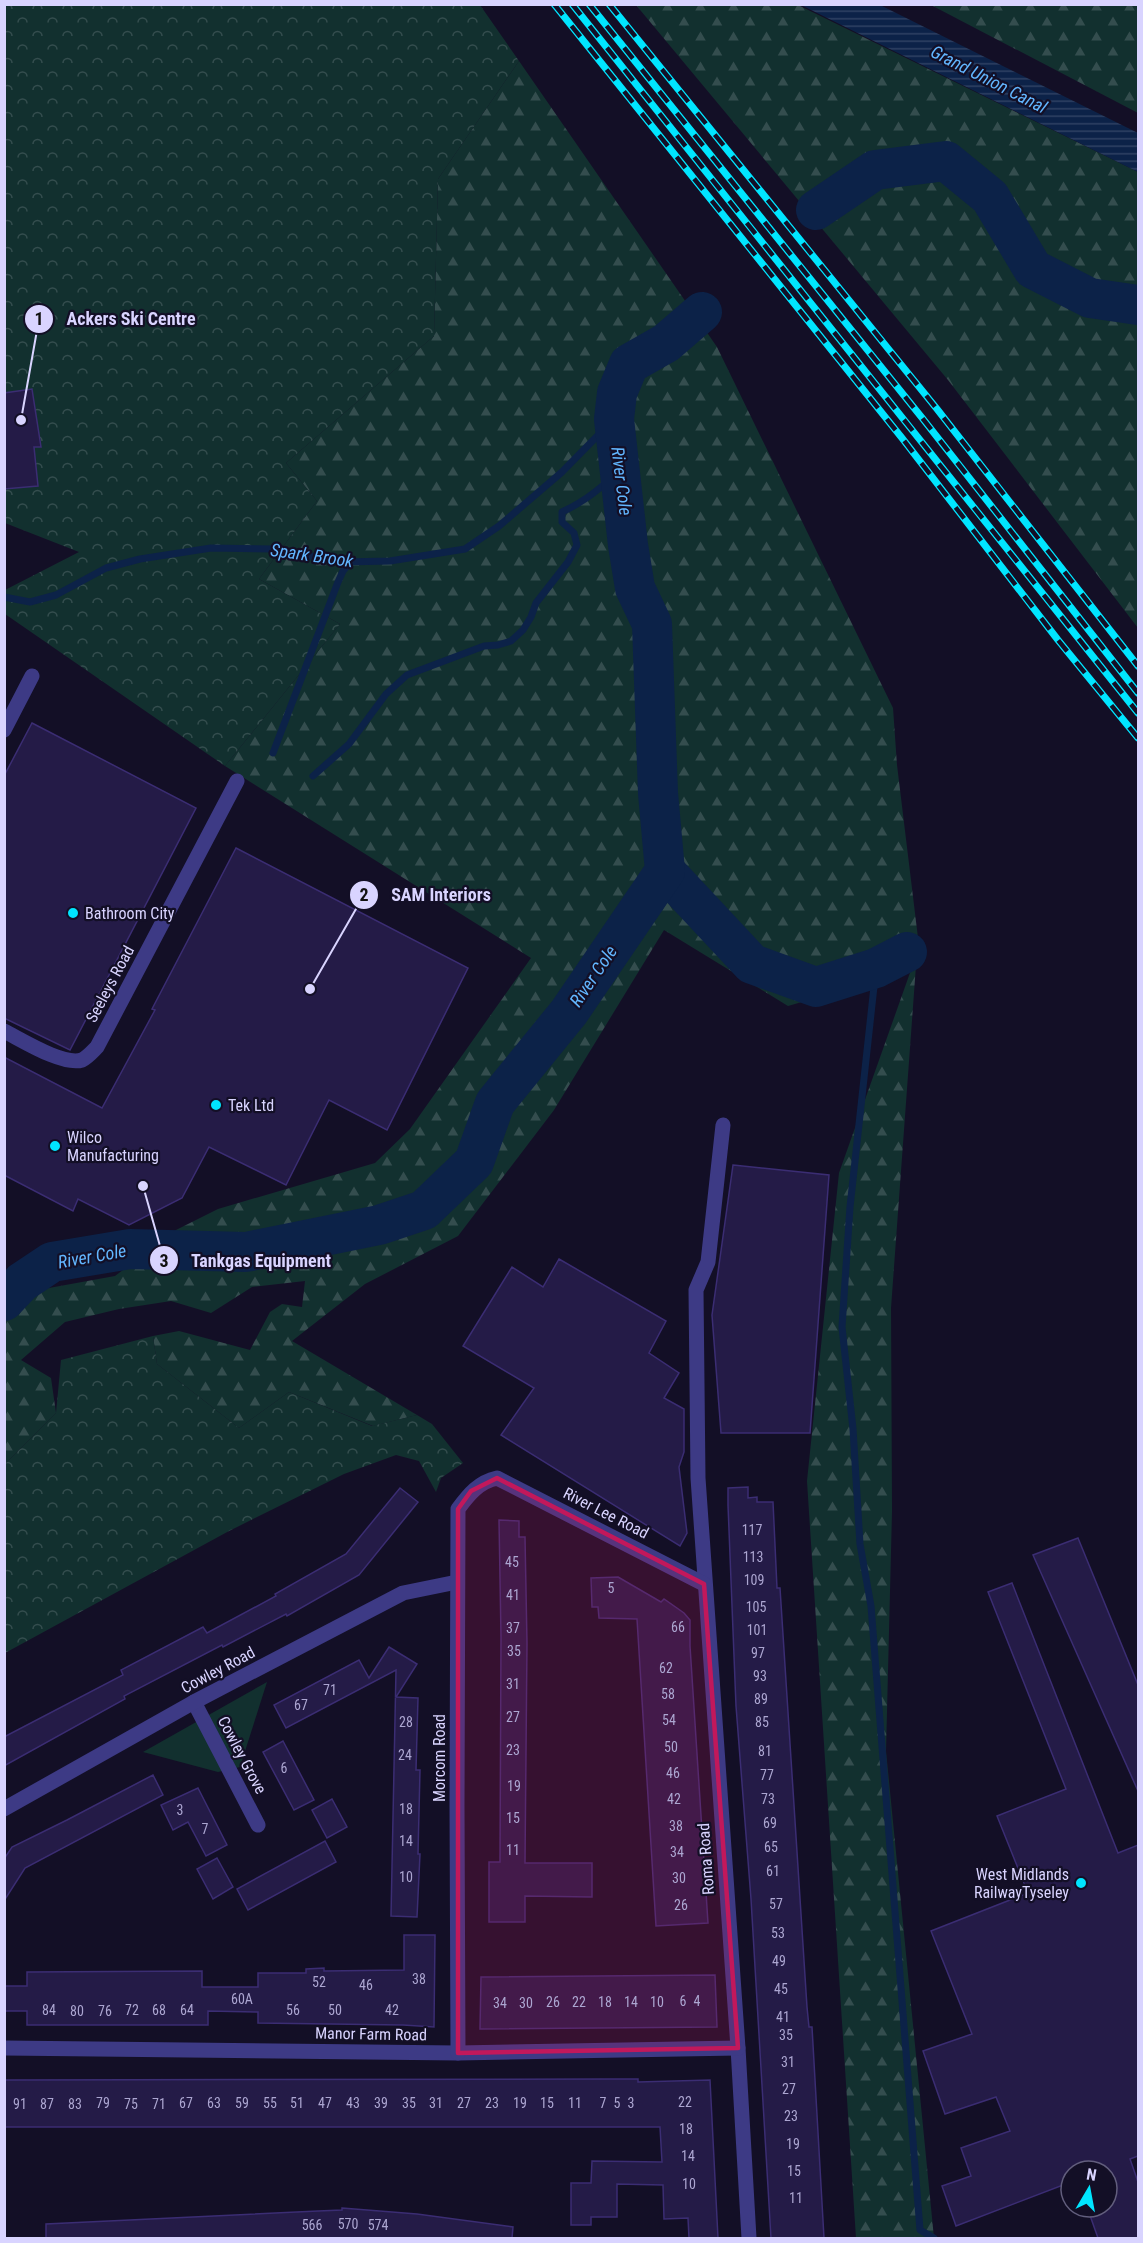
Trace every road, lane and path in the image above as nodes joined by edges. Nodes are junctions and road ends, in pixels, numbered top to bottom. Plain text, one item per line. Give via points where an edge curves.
1 (32, 676) dead end
2 (4, 730) edge
3 (237, 781) dead end
4 (4, 1031) edge
5 (723, 1125) dead end
6 (490, 1479) joint
7 (457, 1582) junction
8 (704, 1584) junction
9 (194, 1702) junction
10 (4, 1809) edge
11 (258, 1825) dead end
12 (738, 2048) junction
13 (4, 2049) edge
14 (458, 2053) junction
15 (749, 2238) edge

1 - 2 street
3 - 4 street, Seeleys Road via 97,1047 80,1061 69,1060
5 - 8 street, Roma Road via 708,1262 696,1290 698,1478
6 - 7 street, Morcom Road via 471,1491 458,1509
6 - 8 street, River Lee Road via 497,1478
7 - 9 street, Cowley Road via 403,1593
7 - 14 street, Morcom Road
8 - 12 street, Roma Road
9 - 10 street, Cowley Road
9 - 11 street, Cowley Grove
12 - 14 street, Manor Farm Road
12 - 15 street, Roma Road
13 - 14 street, Manor Farm Road

